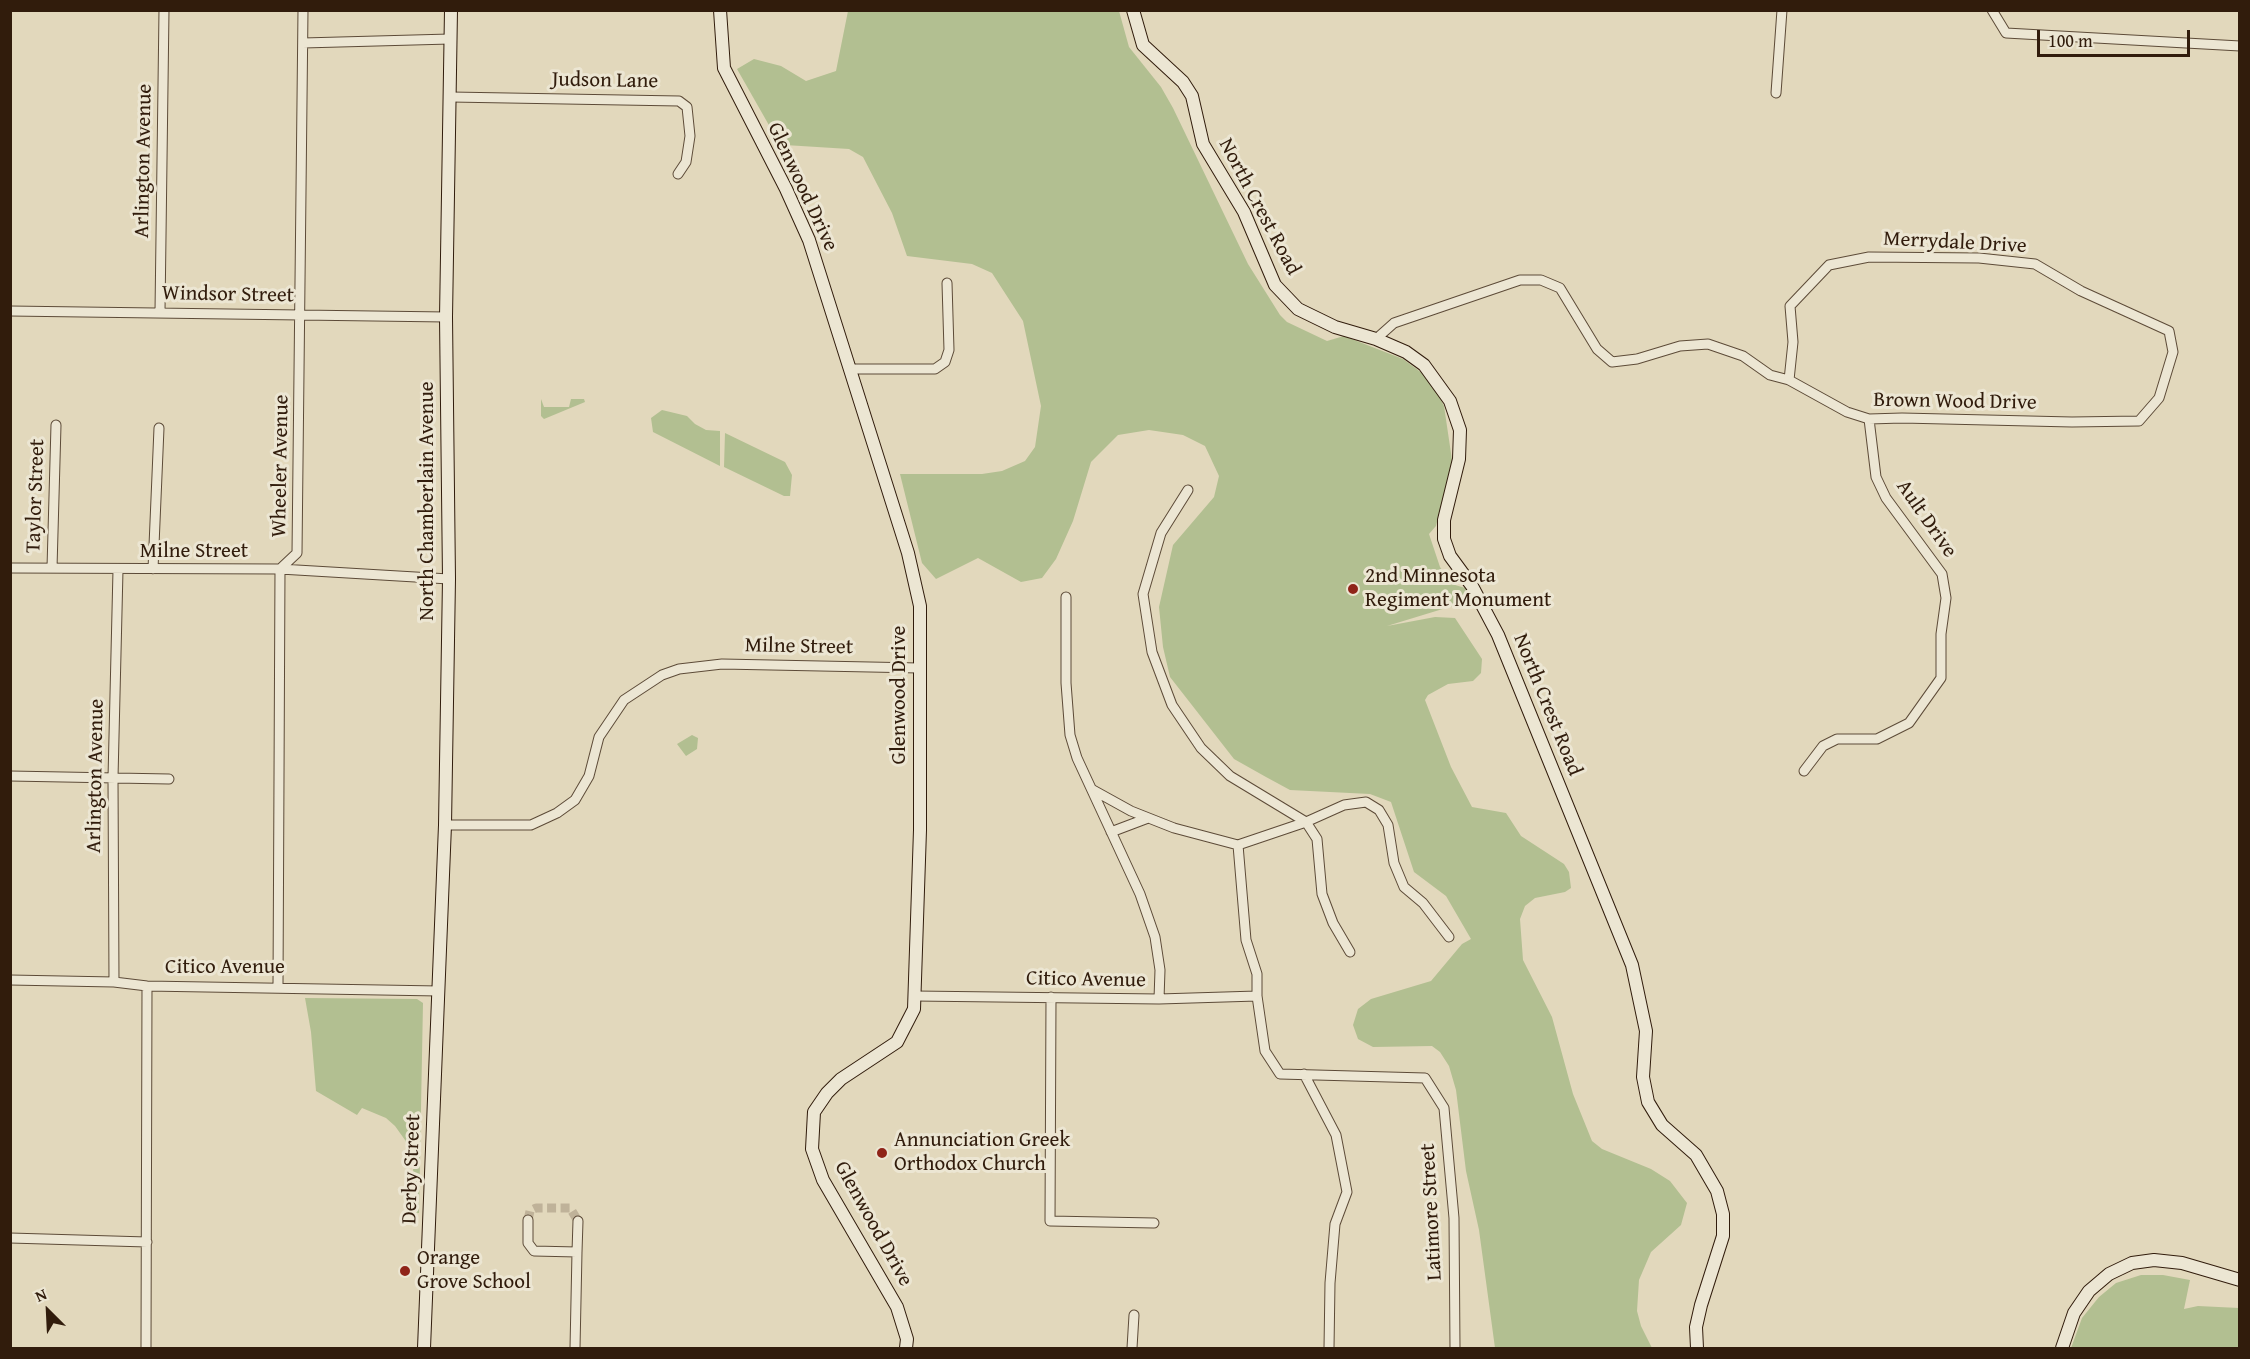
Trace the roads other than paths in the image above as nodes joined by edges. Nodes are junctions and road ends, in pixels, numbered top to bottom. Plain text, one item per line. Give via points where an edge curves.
1 (164, 10) edge
2 (303, 10) edge
3 (451, 10) edge
4 (720, 10) edge
5 (1133, 10) edge
6 (1782, 10) edge
7 (1992, 10) edge
8 (450, 39) junction
9 (303, 42) junction
10 (2240, 46) edge
11 (1776, 93) dead end
12 (451, 97) junction
13 (678, 174) dead end
14 (947, 283) dead end
15 (10, 311) edge
16 (160, 311) junction
17 (302, 314) junction
18 (446, 317) junction
19 (1376, 339) junction
20 (849, 369) junction
21 (1789, 380) junction
22 (1869, 420) junction
23 (2139, 421) joint
24 (56, 425) dead end
25 (159, 428) dead end
26 (1188, 490) dead end
27 (10, 568) edge
28 (52, 568) junction
29 (153, 569) junction
30 (118, 570) junction
31 (280, 570) junction
32 (449, 579) junction
33 (1066, 597) dead end
34 (919, 668) junction
35 (1804, 771) dead end
36 (10, 776) edge
37 (113, 778) junction
38 (169, 779) dead end
39 (1092, 790) junction
40 (1148, 818) junction
41 (1306, 822) junction
42 (445, 825) junction
43 (1111, 832) junction
44 (1238, 845) junction
45 (1449, 937) dead end
46 (1350, 952) dead end
47 (10, 980) edge
48 (114, 982) junction
49 (147, 986) junction
50 (278, 986) junction
51 (439, 991) junction
52 (915, 996) junction
53 (1257, 996) junction
54 (1051, 997) junction
55 (1159, 999) junction
56 (1304, 1074) junction
57 (528, 1220) dead end
58 (578, 1221) dead end
59 (1154, 1223) dead end
60 (10, 1238) edge
61 (147, 1242) junction
62 (577, 1252) junction
63 (2240, 1280) edge
64 (1134, 1315) dead end
65 (146, 1348) edge
66 (424, 1348) edge
67 (575, 1348) edge
68 (906, 1348) edge
69 (1132, 1348) edge
70 (1329, 1348) edge
71 (1455, 1348) edge
72 (1697, 1348) edge
73 (2062, 1348) edge

1 - 16 street, Arlington Avenue
2 - 9 street, Wheeler Avenue
3 - 8 street, North Chamberlain Avenue
4 - 20 street, Glenwood Drive via 724,68 809,240
5 - 19 street, North Crest Road via 1143,45 1183,82 1192,96 1203,144 1244,212 1275,285 1298,309 1335,327
6 - 11 street
7 - 10 street via 2006,33
8 - 9 street
8 - 12 street, North Chamberlain Avenue
9 - 17 street, Wheeler Avenue
12 - 13 street, Judson Lane via 679,101 687,107 690,136 686,162
12 - 18 street, North Chamberlain Avenue
14 - 20 street via 949,350 945,362 935,369
15 - 16 street, Windsor Street
16 - 17 street, Windsor Street
17 - 18 street, Windsor Street
17 - 31 street, Wheeler Avenue via 297,554
18 - 32 street, North Chamberlain Avenue
19 - 21 street, Brown Wood Drive via 1394,323 1520,280 1541,280 1560,288 1597,349 1612,362 1680,346 1708,344 1743,356 1770,375
19 - 72 street, North Crest Road via 1424,365 1450,401 1460,430 1459,459 1443,520 1444,539 1450,556 1472,586 1498,635 1632,965 1646,1031 1643,1077 1648,1102 1662,1125 1696,1155 1717,1191 1723,1214 1722,1236 1696,1327
20 - 34 street, Glenwood Drive via 913,574 920,606
21 - 22 street, Brown Wood Drive
21 - 23 street, Merrydale Drive via 1793,342 1790,306 1829,265 1869,257 1979,258 2035,264 2081,291 2169,332 2173,352 2159,398
22 - 23 street, Brown Wood Drive
22 - 35 street, Ault Drive via 1876,477 1901,521 1942,574 1946,598 1941,678 1909,723 1877,739 1837,739 1823,746
24 - 28 street, Taylor Street
25 - 29 street
26 - 41 street via 1161,533 1143,594 1152,652 1172,705 1201,748 1230,776
27 - 28 street, Milne Street
28 - 30 street, Milne Street
29 - 30 street, Milne Street
29 - 31 street, Milne Street
30 - 37 street, Arlington Avenue
31 - 32 street, Milne Street
31 - 50 street
32 - 42 street, North Chamberlain Avenue
33 - 39 street via 1070,735
34 - 42 street, Milne Street via 722,664 679,669 662,675 624,700 599,737 589,776 580,792 557,813 531,825
34 - 52 street, Glenwood Drive
36 - 37 street
37 - 38 street
37 - 48 street, Arlington Avenue
39 - 40 street
39 - 43 street
40 - 43 street
40 - 44 street
41 - 44 street
41 - 45 street via 1344,805 1366,802 1379,810 1388,825 1394,863 1404,887 1423,903
41 - 46 street via 1317,838 1322,894
42 - 51 street, North Chamberlain Avenue
43 - 55 street via 1155,937
44 - 53 street via 1245,940 1257,974
47 - 48 street, Citico Avenue
48 - 49 street, Citico Avenue
49 - 50 street, Citico Avenue
49 - 61 street
50 - 51 street, Citico Avenue
51 - 66 street, Derby Street
52 - 54 street, Citico Avenue
52 - 68 street, Glenwood Drive via 909,1024 897,1042 841,1079 814,1112 812,1149 824,1180 897,1307
53 - 55 street, Citico Avenue
53 - 56 street via 1265,1051 1280,1074
54 - 55 street, Citico Avenue
54 - 59 street via 1050,1221
56 - 70 street via 1336,1135 1347,1192 1335,1224
56 - 71 street, Latimore Street via 1425,1078 1444,1108 1454,1218
57 - 62 street via 528,1243 534,1251
58 - 62 street
60 - 61 street
61 - 65 street
62 - 67 street
63 - 73 street via 2182,1263 2132,1263 2109,1274 2089,1291 2074,1313
64 - 69 street

